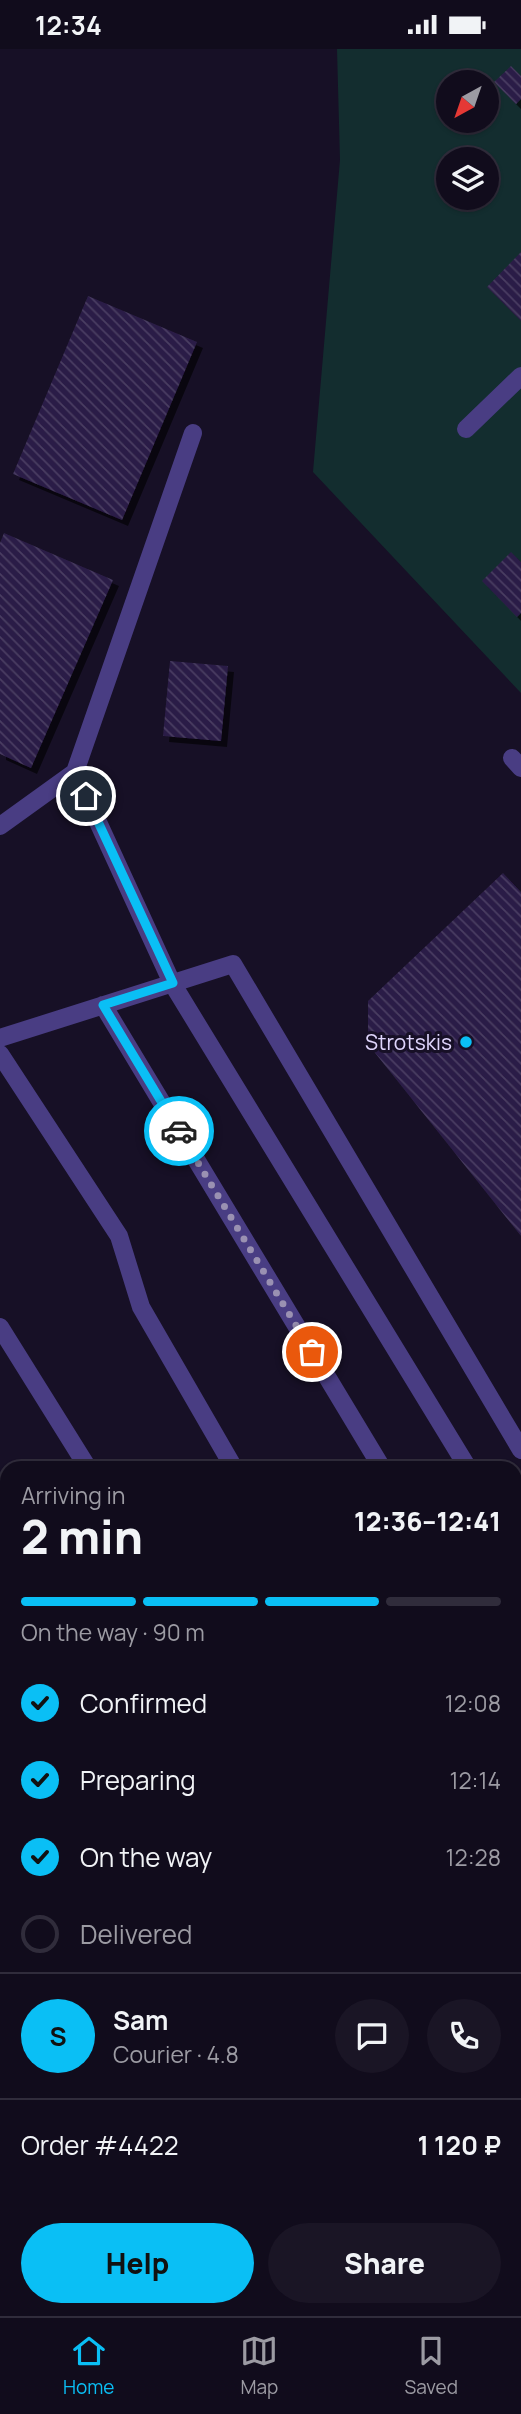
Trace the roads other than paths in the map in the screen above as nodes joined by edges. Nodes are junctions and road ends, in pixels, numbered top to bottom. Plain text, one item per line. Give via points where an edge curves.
1 (521, 376) edge
2 (466, 429) dead end
3 (194, 433) dead end
4 (75, 772) junction
5 (0, 827) edge
6 (173, 983) junction
7 (103, 1005) junction
8 (0, 1038) edge
9 (0, 1054) edge
10 (0, 1327) edge
11 (521, 1450) edge
12 (85, 1461) edge
13 (230, 1461) edge
14 (378, 1461) edge
15 (464, 1461) edge

1 - 2 lane
3 - 4 lane
4 - 5 lane
4 - 6 lane
6 - 7 lane
6 - 11 lane via 233,964
6 - 15 lane
7 - 8 lane
7 - 14 lane
9 - 13 lane via 119,1236 141,1307
10 - 12 lane

